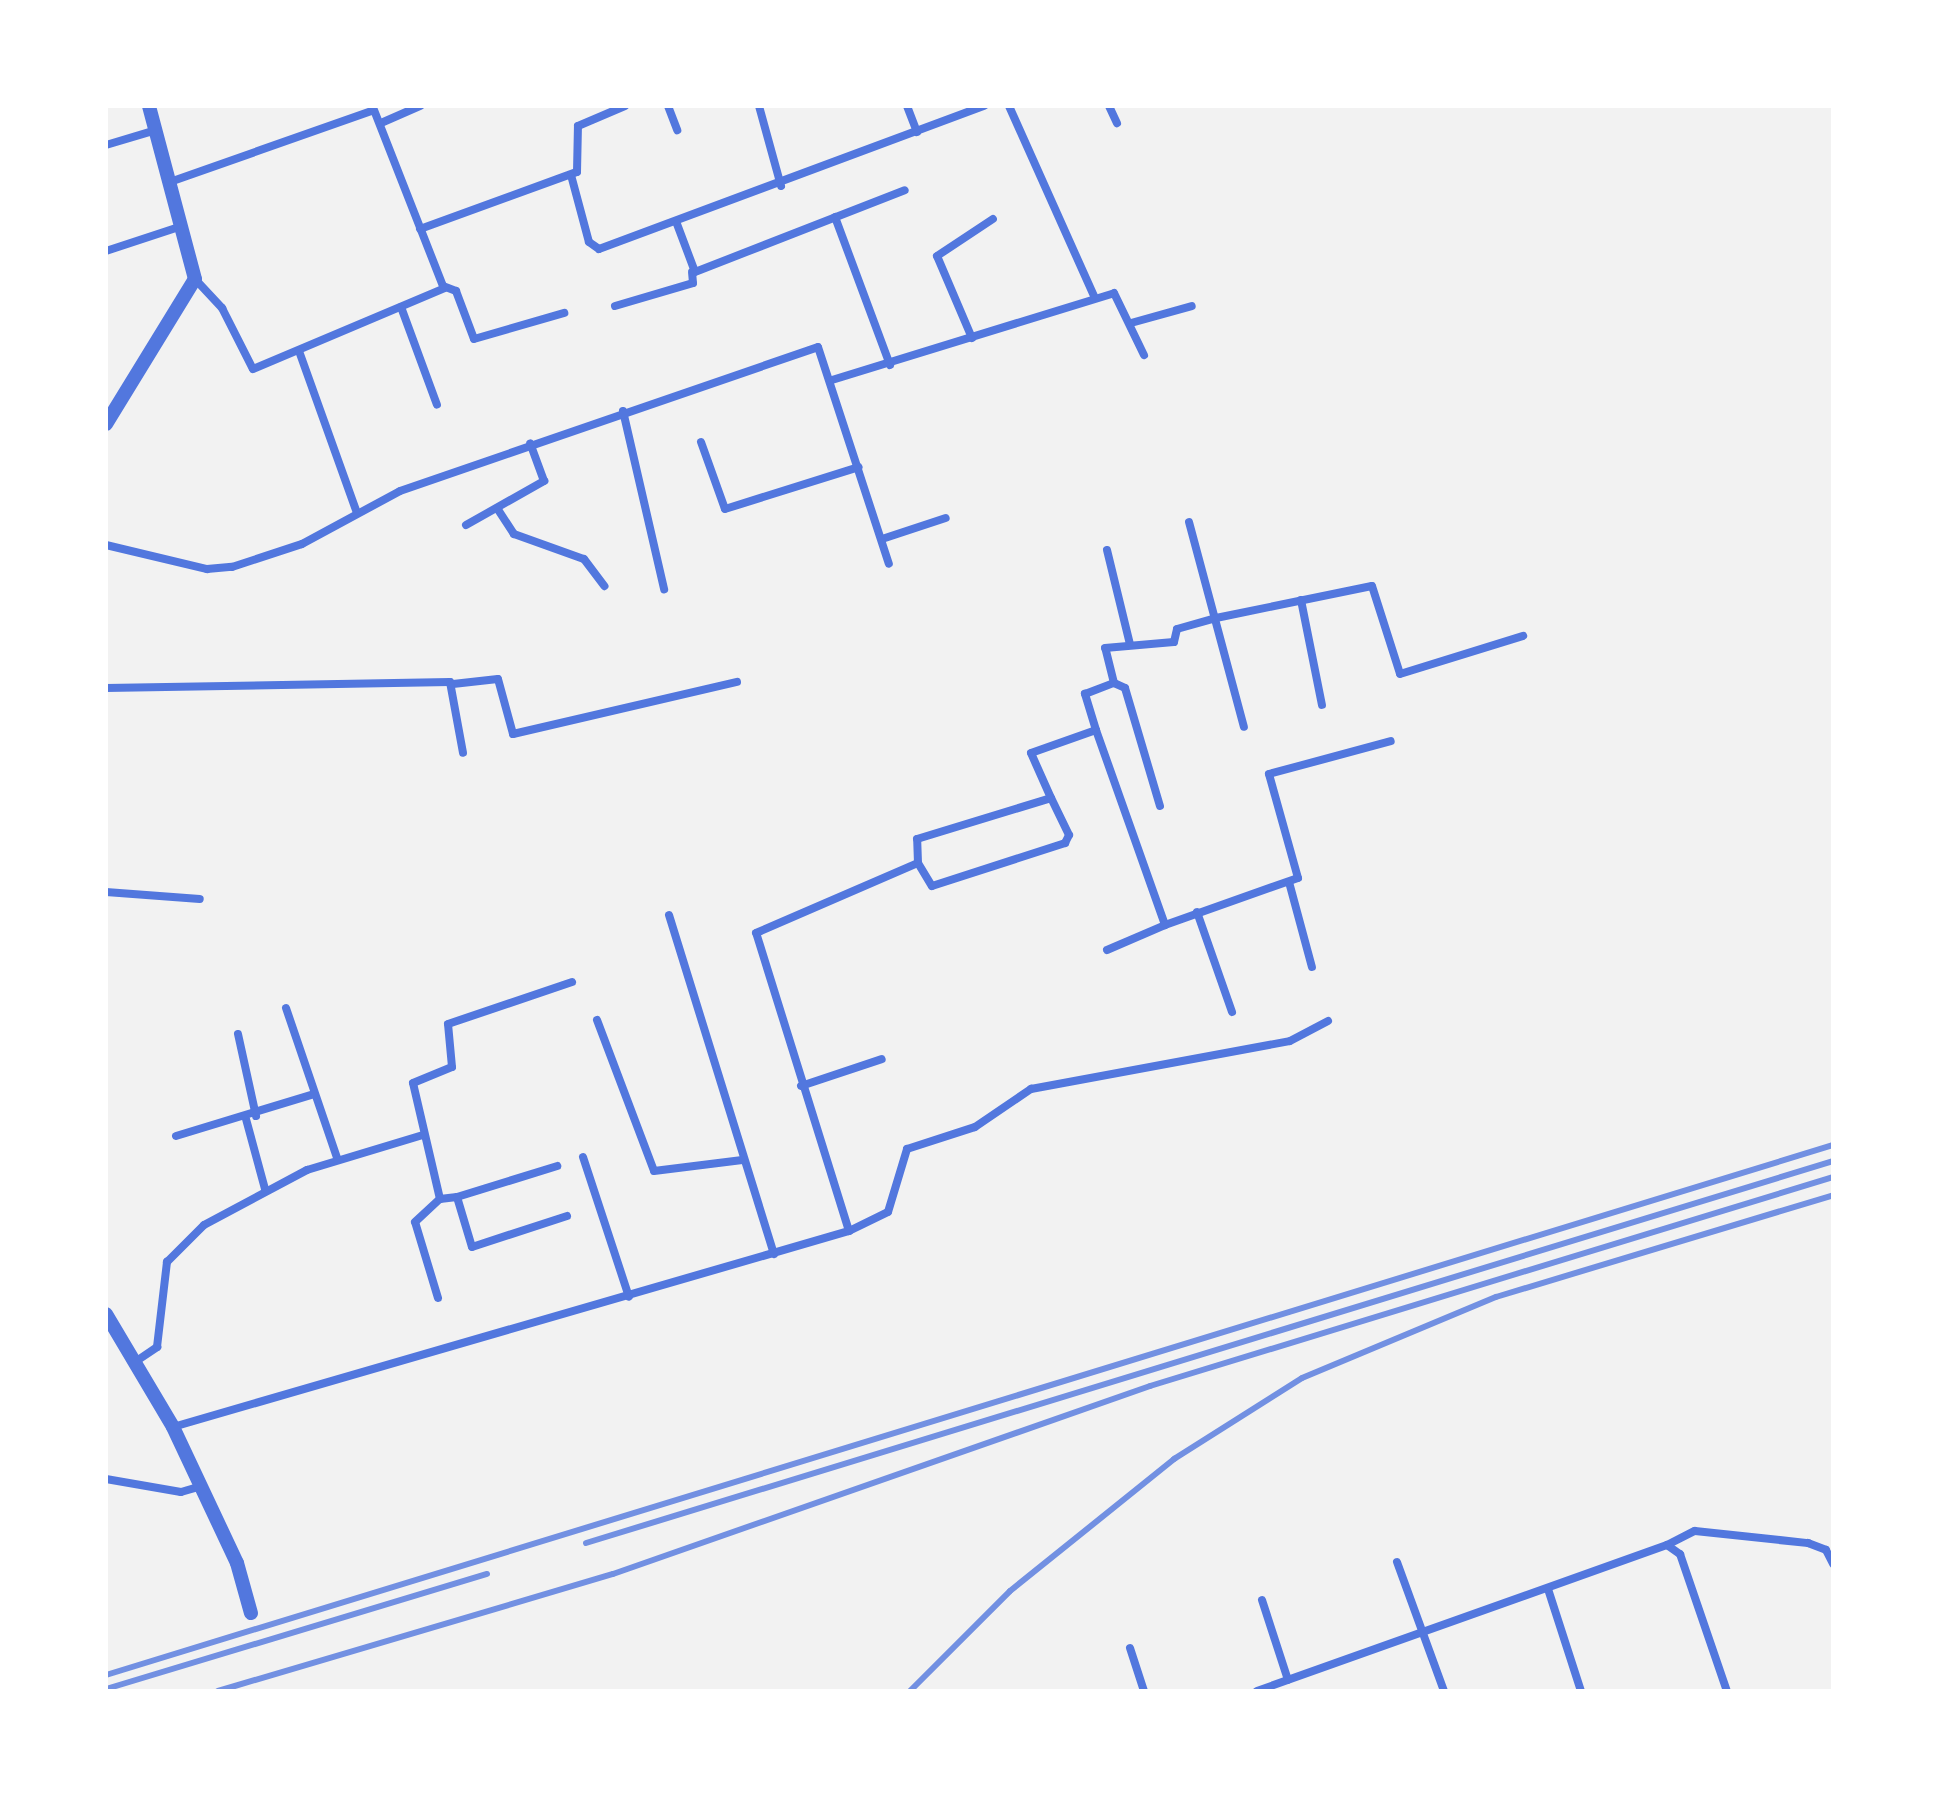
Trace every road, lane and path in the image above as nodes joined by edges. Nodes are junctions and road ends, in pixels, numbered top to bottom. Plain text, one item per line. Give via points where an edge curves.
1 (149, 106) edge
2 (420, 106) edge
3 (625, 106) edge
4 (668, 106) edge
5 (759, 106) edge
6 (907, 106) edge
7 (984, 106) edge
8 (1009, 106) edge
9 (1109, 106) edge
10 (598, 110) edge
11 (381, 123) junction
12 (1117, 123) dead end
13 (156, 130) junction
14 (677, 130) dead end
15 (917, 132) junction
16 (106, 145) edge
17 (571, 175) junction
18 (167, 183) junction
19 (781, 186) junction
20 (905, 190) dead end
21 (835, 217) junction
22 (993, 219) dead end
23 (677, 224) junction
24 (183, 226) junction
25 (420, 229) junction
26 (106, 251) edge
27 (692, 272) junction
28 (195, 279) junction
29 (445, 288) junction
30 (1095, 298) junction
31 (615, 306) dead end
32 (1192, 306) dead end
33 (401, 307) junction
34 (564, 313) dead end
35 (1131, 323) junction
36 (972, 338) junction
37 (299, 351) junction
38 (1144, 355) dead end
39 (890, 365) junction
40 (832, 380) junction
41 (437, 405) dead end
42 (623, 411) junction
43 (106, 424) edge
44 (701, 442) dead end
45 (530, 443) junction
46 (859, 467) junction
47 (497, 508) junction
48 (357, 513) junction
49 (946, 518) dead end
50 (1189, 522) dead end
51 (466, 525) dead end
52 (882, 539) junction
53 (106, 545) edge
54 (1107, 550) dead end
55 (889, 564) dead end
56 (604, 586) dead end
57 (664, 589) dead end
58 (1301, 600) junction
59 (1216, 618) junction
60 (1523, 636) dead end
61 (1130, 644) junction
62 (737, 682) dead end
63 (1114, 683) junction
64 (453, 684) junction
65 (106, 688) edge
66 (1322, 705) dead end
67 (1244, 727) dead end
68 (1096, 730) junction
69 (1391, 741) dead end
70 (463, 753) dead end
71 (1051, 798) junction
72 (1160, 806) dead end
73 (918, 863) junction
74 (1289, 882) junction
75 (106, 892) edge
76 (200, 899) dead end
77 (1197, 912) junction
78 (669, 915) dead end
79 (1165, 925) junction
80 (1107, 950) dead end
81 (1312, 967) dead end
82 (572, 982) dead end
83 (286, 1008) dead end
84 (1232, 1012) dead end
85 (597, 1020) dead end
86 (1328, 1021) dead end
87 (238, 1034) dead end
88 (882, 1059) dead end
89 (801, 1086) junction
90 (314, 1094) junction
91 (256, 1116) junction
92 (246, 1119) junction
93 (423, 1135) junction
94 (176, 1136) dead end
95 (583, 1157) dead end
96 (337, 1158) junction
97 (742, 1160) junction
98 (557, 1166) dead end
99 (265, 1189) junction
100 (457, 1197) junction
101 (440, 1199) junction
102 (567, 1216) dead end
103 (849, 1231) junction
104 (774, 1254) junction
105 (629, 1297) junction
106 (438, 1298) dead end
107 (106, 1314) edge
108 (135, 1362) junction
109 (173, 1427) junction
110 (106, 1479) edge
111 (202, 1486) junction
112 (1667, 1545) junction
113 (1397, 1562) dead end
114 (1833, 1564) edge
115 (1548, 1589) junction
116 (1262, 1600) dead end
117 (251, 1613) dead end
118 (1422, 1631) junction
119 (1130, 1648) dead end
120 (1288, 1680) junction
121 (1144, 1691) edge
122 (1257, 1691) edge
123 (1444, 1691) edge
124 (1581, 1691) edge
125 (1727, 1691) edge

1 - 13 street
2 - 11 street
3 - 10 street
4 - 14 street
5 - 19 street
6 - 15 street
7 - 15 street
8 - 30 street
9 - 12 street
10 - 17 street via 575,129 582,166
11 - 18 street via 369,110
11 - 25 street
13 - 16 street
13 - 18 street
15 - 19 street
17 - 23 street via 596,249
17 - 25 street
18 - 24 street
19 - 23 street
20 - 21 street
21 - 27 street
21 - 39 street
22 - 36 street via 937,256
23 - 27 street
24 - 26 street
24 - 28 street
25 - 29 street
27 - 31 street via 693,283
28 - 37 street via 222,308 253,369
28 - 43 street via 173,325
29 - 33 street
29 - 34 street via 455,288 476,340
30 - 35 street via 1117,293
30 - 36 street
32 - 35 street
33 - 37 street
33 - 41 street
35 - 38 street
36 - 39 street
37 - 48 street
39 - 40 street
40 - 42 street via 818,347
40 - 46 street
42 - 45 street
42 - 57 street
44 - 46 street via 725,509
45 - 47 street via 544,481
45 - 48 street
46 - 52 street
47 - 51 street
47 - 56 street via 514,534 584,559
48 - 53 street via 302,544 219,570
49 - 52 street
50 - 59 street
52 - 55 street
54 - 61 street
58 - 59 street
58 - 60 street via 1374,587 1400,674
58 - 66 street
59 - 61 street via 1177,629 1174,642
59 - 67 street
61 - 63 street via 1105,648
62 - 64 street via 513,734 498,679
63 - 68 street via 1085,692
63 - 72 street via 1125,688
64 - 65 street
64 - 70 street
68 - 71 street via 1031,753
68 - 79 street
69 - 74 street via 1269,774 1298,874
71 - 73 street via 917,839
71 - 73 street via 1069,835 1065,843 932,886
73 - 89 street via 759,928 755,940
74 - 77 street
74 - 81 street
75 - 76 street
77 - 79 street
77 - 84 street
78 - 97 street
79 - 80 street
82 - 93 street via 448,1024 452,1067 413,1083
83 - 90 street
85 - 97 street via 654,1171
86 - 103 street via 1290,1041 1031,1089 975,1127 907,1149 888,1212
87 - 91 street
88 - 89 street
89 - 103 street
90 - 91 street
90 - 96 street
91 - 92 street
92 - 94 street
92 - 99 street
93 - 96 street
93 - 101 street
95 - 105 street
96 - 99 street
97 - 104 street
98 - 100 street
99 - 108 street via 177,1248 163,1272 157,1347
100 - 101 street
100 - 102 street via 472,1247
101 - 106 street via 415,1222
103 - 104 street
104 - 105 street
105 - 109 street
107 - 108 street
108 - 109 street
109 - 111 street
110 - 111 street via 181,1492
111 - 117 street
112 - 114 street via 1695,1531 1808,1543 1826,1550
112 - 115 street
112 - 125 street via 1680,1554
113 - 118 street
115 - 118 street
115 - 124 street
116 - 120 street
118 - 120 street
118 - 123 street
119 - 121 street
120 - 122 street

